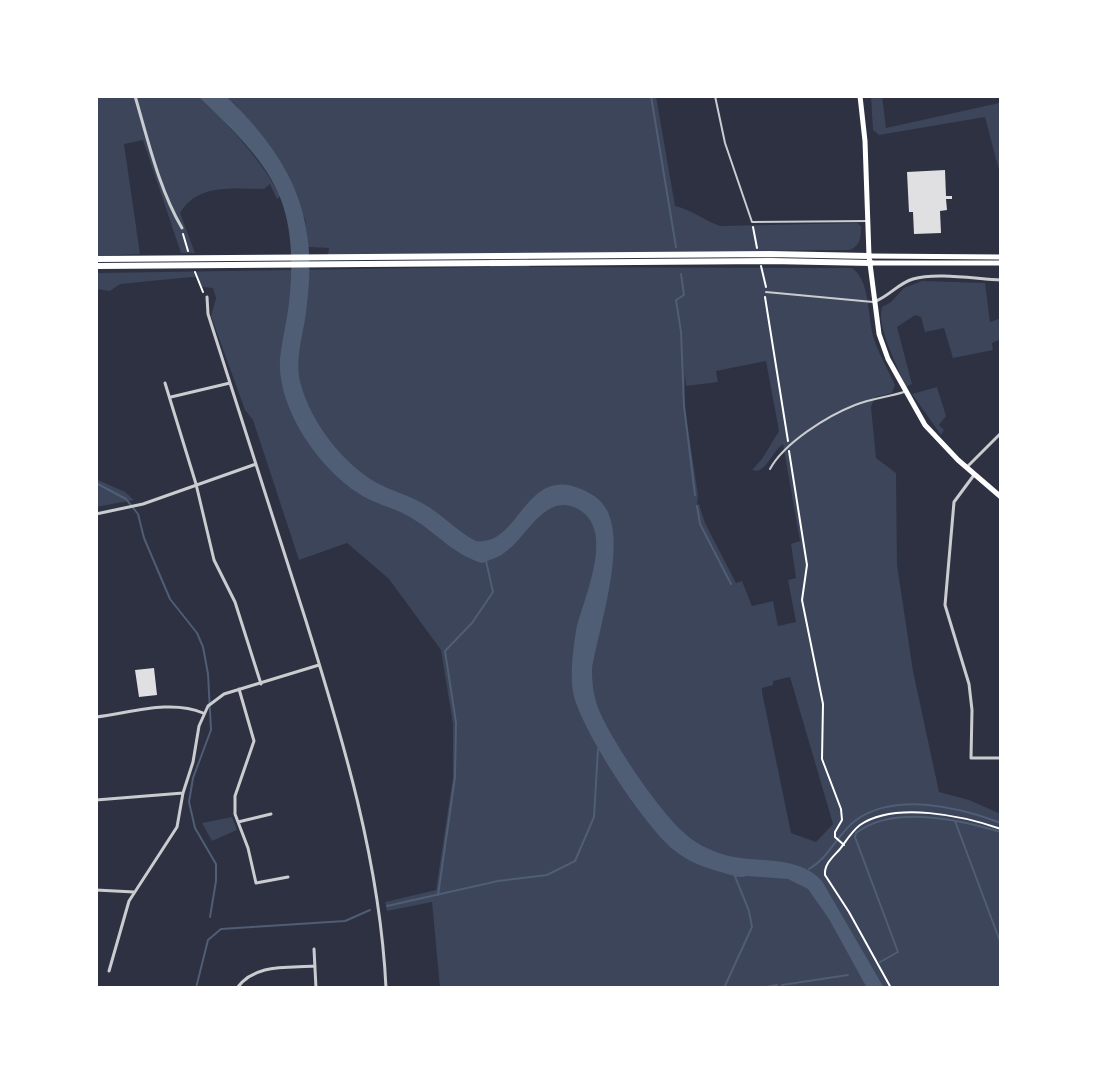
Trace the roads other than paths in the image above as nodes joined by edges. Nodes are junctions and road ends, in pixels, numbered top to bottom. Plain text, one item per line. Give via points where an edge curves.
1 (135, 96) edge
2 (715, 96) edge
3 (860, 96) edge
4 (869, 221) junction
5 (182, 228) road end
6 (96, 259) edge
7 (870, 260) junction
8 (1001, 260) edge
9 (255, 262) junction
10 (96, 266) edge
11 (1001, 280) edge
12 (766, 292) road end
13 (207, 297) road end
14 (874, 302) junction
15 (165, 383) dead end
16 (230, 383) junction
17 (905, 392) junction
18 (170, 397) junction
19 (1001, 433) edge
20 (256, 464) junction
21 (966, 467) junction
22 (770, 469) dead end
23 (974, 475) junction
24 (196, 484) junction
25 (1001, 497) edge
26 (96, 514) edge
27 (319, 665) junction
28 (261, 684) junction
29 (239, 689) junction
30 (203, 713) junction
31 (96, 717) edge
32 (1001, 758) edge
33 (183, 793) junction
34 (96, 800) edge
35 (271, 814) dead end
36 (238, 822) junction
37 (288, 877) dead end
38 (96, 890) edge
39 (134, 892) junction
40 (314, 949) dead end
41 (315, 966) junction
42 (109, 971) dead end
43 (237, 988) edge
44 (316, 988) edge
45 (386, 988) edge

1 - 5 street
2 - 4 lane via 752,222
3 - 4 main road
4 - 7 main road
6 - 9 highway
7 - 8 main road
7 - 9 highway
7 - 14 main road
9 - 10 highway
11 - 14 street via 911,279
12 - 14 lane
13 - 16 street
14 - 17 main road via 879,334
15 - 18 street
16 - 18 street
16 - 20 street
17 - 21 main road via 925,425
17 - 22 lane via 855,405 789,445
18 - 24 street
19 - 21 street
20 - 24 street
20 - 27 street
21 - 23 main road
23 - 25 main road
23 - 32 street via 954,502 945,605 969,684 971,758
24 - 26 street
24 - 28 street via 214,560 235,602
27 - 28 street
27 - 45 street via 355,789
28 - 29 street
29 - 30 street via 215,700
29 - 36 street via 254,741 235,796
30 - 31 street via 176,706
30 - 33 street
33 - 34 street
33 - 39 street via 172,838
35 - 36 street
36 - 37 street via 256,883
38 - 39 street
39 - 42 street
40 - 41 street
41 - 43 street via 261,970
41 - 44 street

